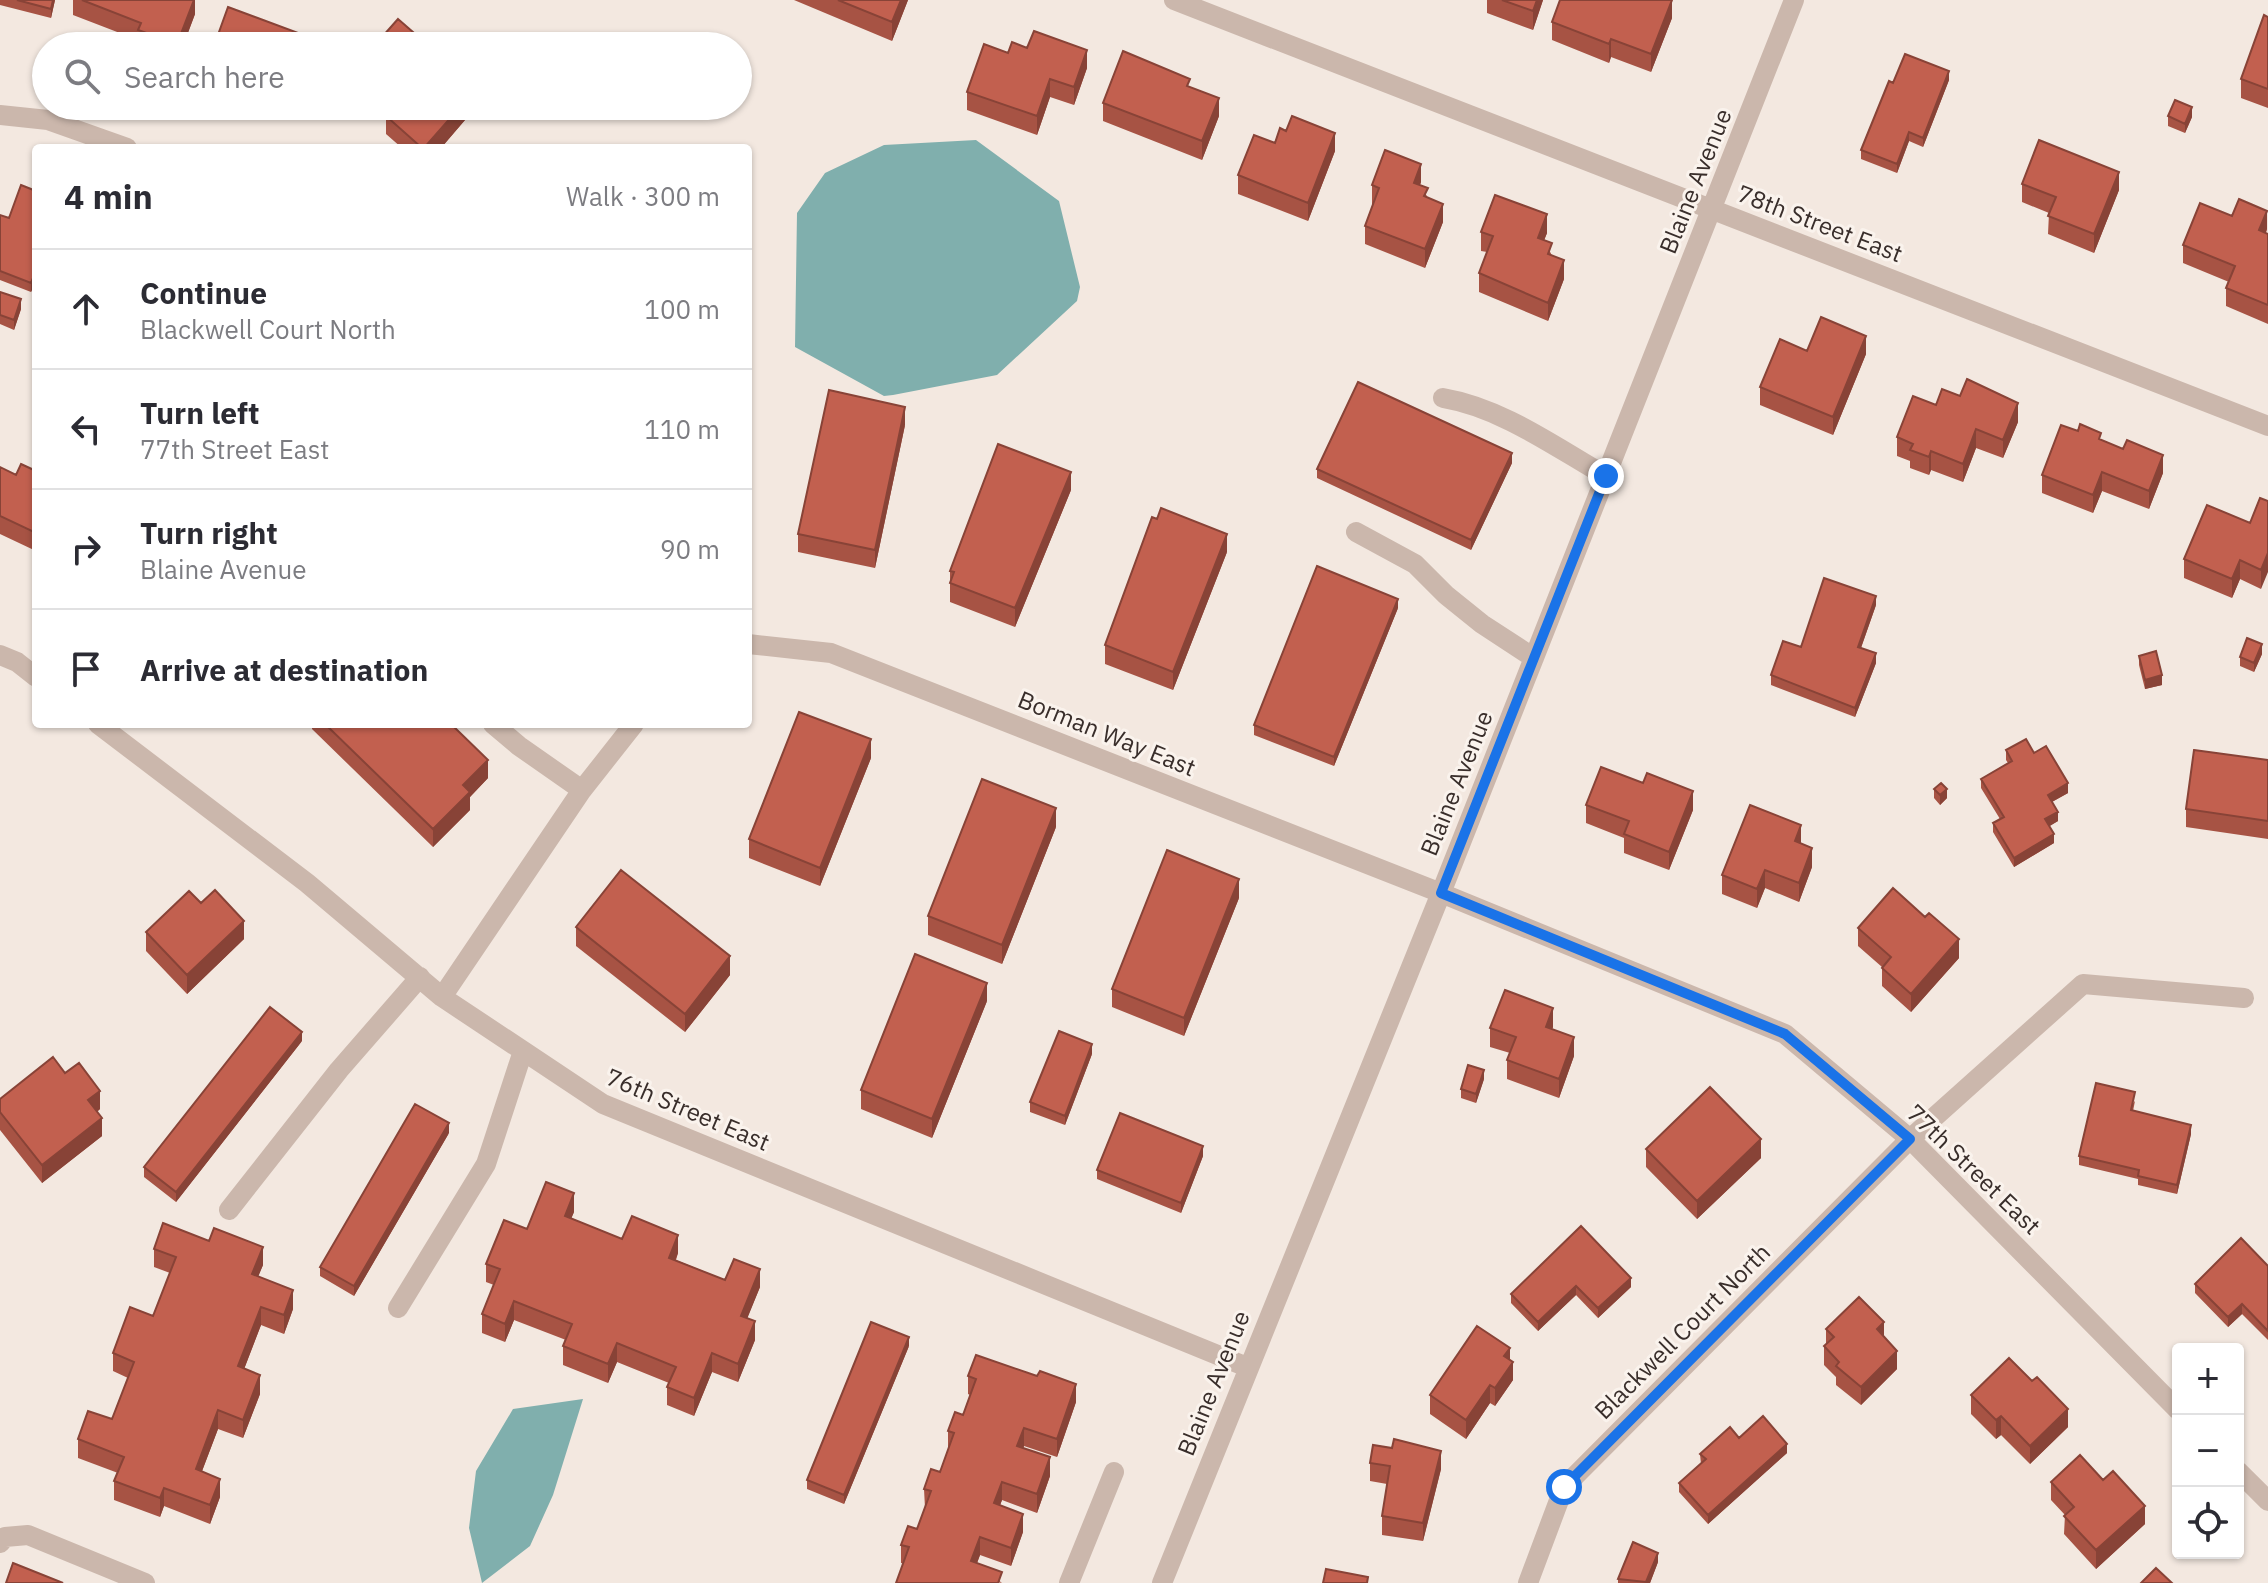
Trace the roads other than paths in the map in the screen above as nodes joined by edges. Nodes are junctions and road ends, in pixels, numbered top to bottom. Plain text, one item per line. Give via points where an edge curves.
1 (1174, 0) edge
2 (1794, 0) edge
3 (0, 115) edge
4 (32, 118) edge
5 (48, 120) edge
6 (116, 144) edge
7 (1712, 209) junction
8 (1443, 398) dead end
9 (2268, 426) edge
10 (1606, 476) junction
11 (1356, 532) dead end
12 (752, 644) edge
13 (0, 655) edge
14 (1534, 658) junction
15 (32, 674) edge
16 (103, 728) edge
17 (498, 728) edge
18 (631, 728) edge
19 (582, 790) junction
20 (1441, 893) junction
21 (420, 977) junction
22 (442, 997) junction
23 (2244, 998) dead end
24 (523, 1051) junction
25 (1910, 1139) junction
26 (229, 1210) dead end
27 (398, 1308) dead end
28 (1247, 1367) junction
29 (2172, 1404) edge
30 (1114, 1472) dead end
31 (2244, 1477) edge
32 (2268, 1501) edge
33 (0, 1543) edge
34 (145, 1583) edge
35 (1069, 1583) edge
36 (1162, 1583) edge
37 (1528, 1583) edge

1 - 7 street, 78th Street East
2 - 7 street, Blaine Avenue
3 - 4 street
5 - 6 street
7 - 9 street, 78th Street East
7 - 10 street, Blaine Avenue
8 - 10 street via 1492,413
10 - 14 street, Blaine Avenue
11 - 14 street via 1415,564 1482,624
12 - 20 street, Borman Way East via 831,653
13 - 15 street
14 - 20 street, Blaine Avenue
16 - 21 street, 76th Street East via 307,883
17 - 19 street
18 - 19 street
19 - 22 street
20 - 25 street, 77th Street East via 1785,1034
20 - 28 street, Blaine Avenue
21 - 22 street, 76th Street East
21 - 26 street
22 - 24 street, 76th Street East
23 - 25 street, Blackwell Court North via 2083,984
24 - 27 street via 486,1164
24 - 28 street, 76th Street East via 603,1104
25 - 29 street, 77th Street East
25 - 37 street, Blackwell Court North via 1564,1487
28 - 36 street, Blaine Avenue
30 - 35 street
31 - 32 street
33 - 34 street via 5,1537 28,1535

